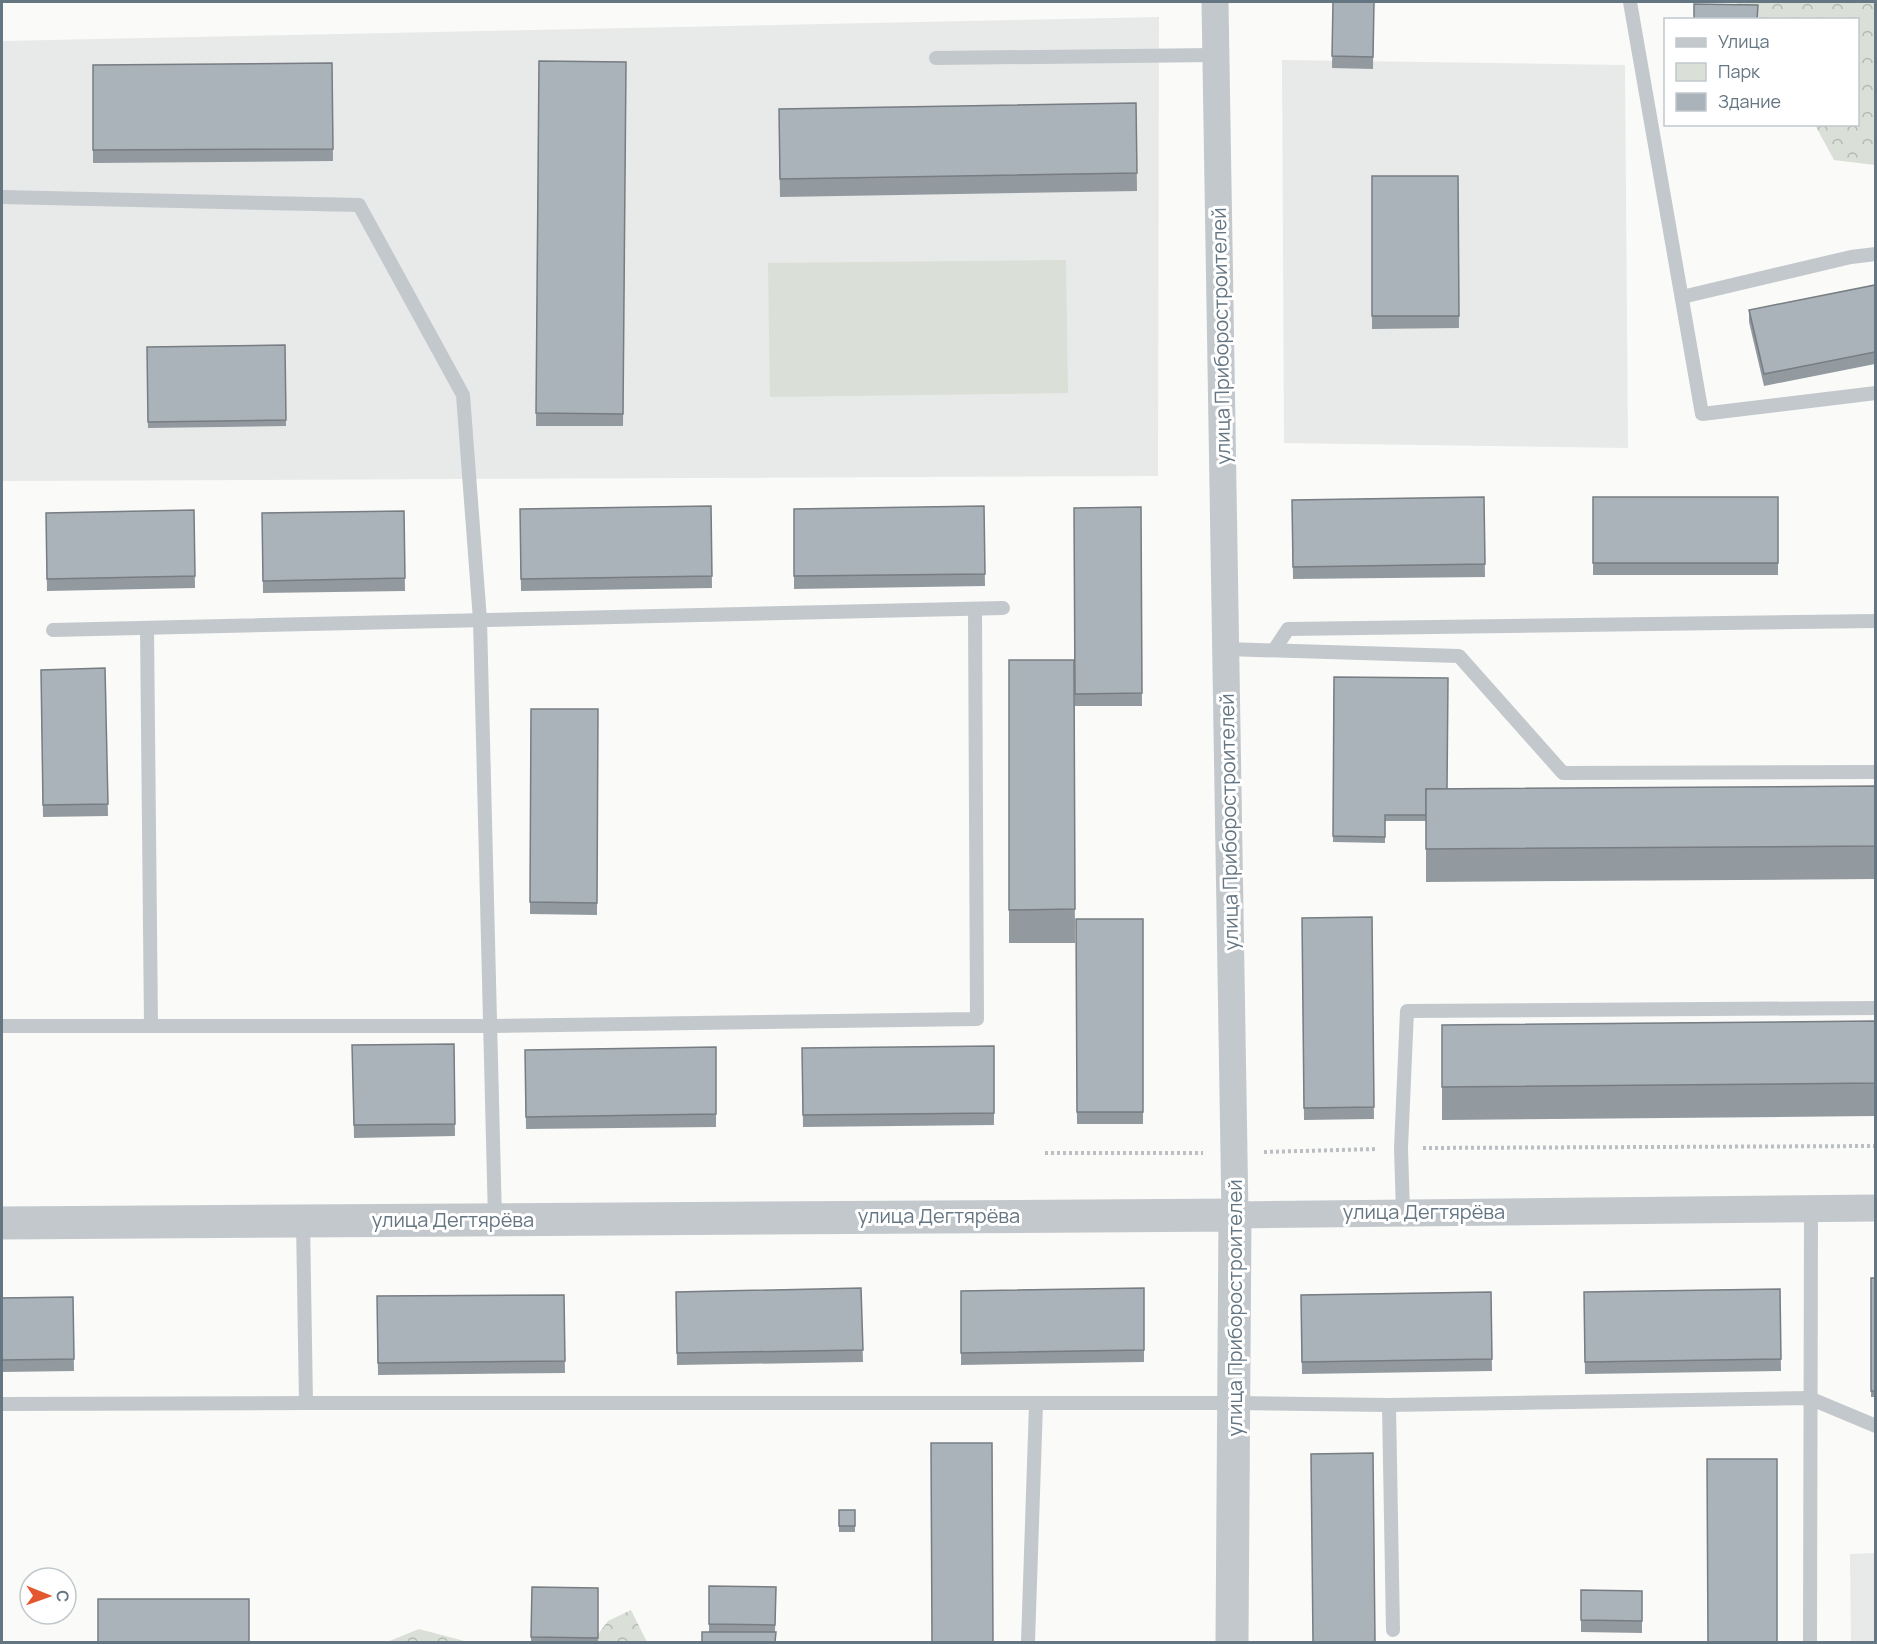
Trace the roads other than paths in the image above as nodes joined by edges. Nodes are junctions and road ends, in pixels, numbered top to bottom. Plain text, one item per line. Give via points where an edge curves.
1 (1215, 2) edge
2 (1630, 2) edge
3 (1216, 55) junction
4 (936, 58) dead end
5 (2, 197) edge
6 (1875, 254) edge
7 (1682, 297) junction
8 (1875, 393) edge
9 (1003, 608) dead end
10 (975, 609) junction
11 (480, 620) junction
12 (1875, 621) edge
13 (147, 628) junction
14 (53, 630) dead end
15 (1226, 649) junction
16 (1275, 650) junction
17 (1875, 772) edge
18 (1875, 1008) edge
19 (2, 1026) edge
20 (151, 1026) junction
21 (490, 1026) junction
22 (1875, 1208) edge
23 (1811, 1209) junction
24 (1403, 1213) junction
25 (1236, 1215) junction
26 (495, 1220) junction
27 (303, 1221) junction
28 (2, 1223) edge
29 (1809, 1398) junction
30 (306, 1403) junction
31 (2, 1404) edge
32 (1036, 1404) junction
33 (1235, 1404) junction
34 (1389, 1405) junction
35 (1875, 1426) edge
36 (1393, 1630) dead end
37 (1028, 1642) edge
38 (1232, 1642) edge
39 (1810, 1642) edge

1 - 3 street, улица Приборостроителей
2 - 7 lane
3 - 4 lane
3 - 15 street, улица Приборостроителей
5 - 11 lane via 359,204 463,395
6 - 7 lane
7 - 8 lane via 1702,414
9 - 10 lane
10 - 11 lane
10 - 21 lane via 977,1018
11 - 13 lane
11 - 21 lane
12 - 16 lane via 1288,629
13 - 14 lane
13 - 20 lane
15 - 16 lane
15 - 25 street, улица Приборостроителей
16 - 17 lane via 1459,656 1563,773
18 - 24 lane via 1407,1011 1401,1148
19 - 20 lane
20 - 21 lane
21 - 26 lane
22 - 23 street, улица Дегтярёва
23 - 24 street, улица Дегтярёва
23 - 29 lane
24 - 25 street, улица Дегтярёва
25 - 26 street, улица Дегтярёва
25 - 33 street, улица Приборостроителей
26 - 27 street, улица Дегтярёва
27 - 28 street, улица Дегтярёва
27 - 30 lane
29 - 34 lane
29 - 35 lane
29 - 39 lane
30 - 31 lane
30 - 32 lane
32 - 33 lane
32 - 37 lane
33 - 34 lane
33 - 38 street, улица Приборостроителей
34 - 36 lane

